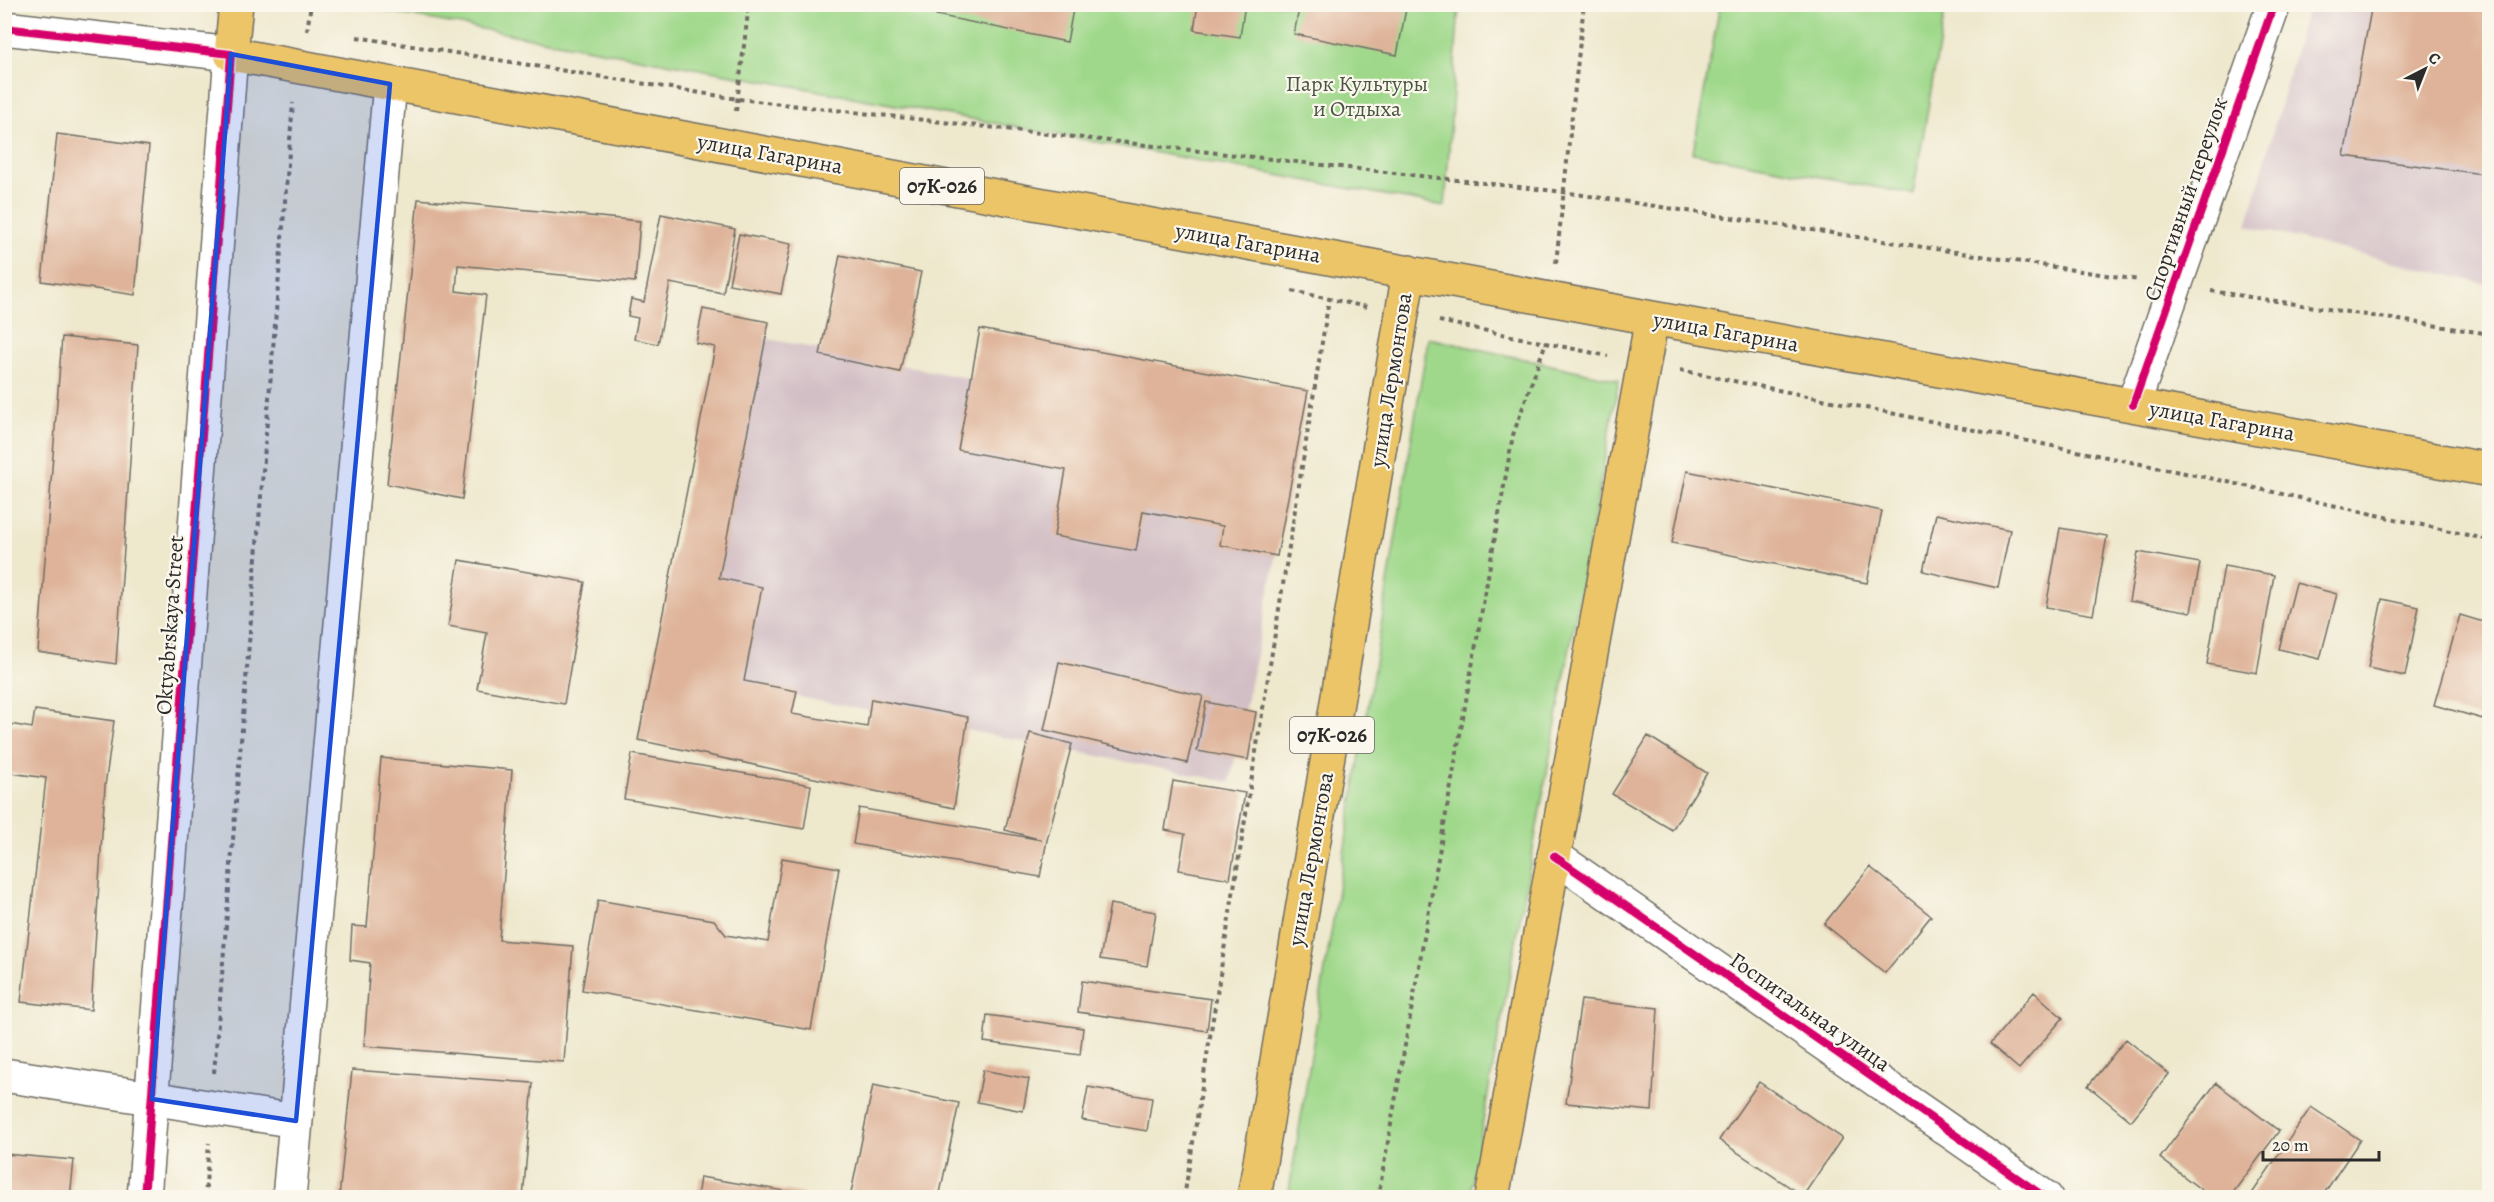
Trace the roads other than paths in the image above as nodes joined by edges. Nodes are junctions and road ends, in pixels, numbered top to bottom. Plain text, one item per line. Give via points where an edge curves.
1 (236, 4) edge
2 (2274, 4) edge
3 (4, 28) edge
4 (231, 54) junction
5 (390, 84) junction
6 (1409, 272) junction
7 (1652, 318) junction
8 (2133, 405) junction
9 (2490, 470) edge
10 (1554, 856) junction
11 (4, 1075) edge
12 (152, 1099) junction
13 (296, 1121) junction
14 (144, 1197) edge
15 (289, 1197) edge
16 (1254, 1197) edge
17 (1492, 1197) edge
18 (2046, 1197) edge

1 - 4 main road
2 - 8 street, Спортивный переулок
3 - 4 street, улица Гагарина
4 - 5 main road, улица Гагарина / 07К-026
4 - 12 street, Oktyabrskaya Street
5 - 6 main road, улица Гагарина / 07К-026
5 - 13 street
6 - 7 main road, улица Гагарина / 07К-026
6 - 16 main road, улица Лермонтова / 07К-026
7 - 8 main road, улица Гагарина
7 - 10 main road
8 - 9 main road, улица Гагарина
10 - 17 main road
10 - 18 street, Госпитальная улица
11 - 12 street
12 - 13 street
12 - 14 street, Oktyabrskaya Street
13 - 15 street

